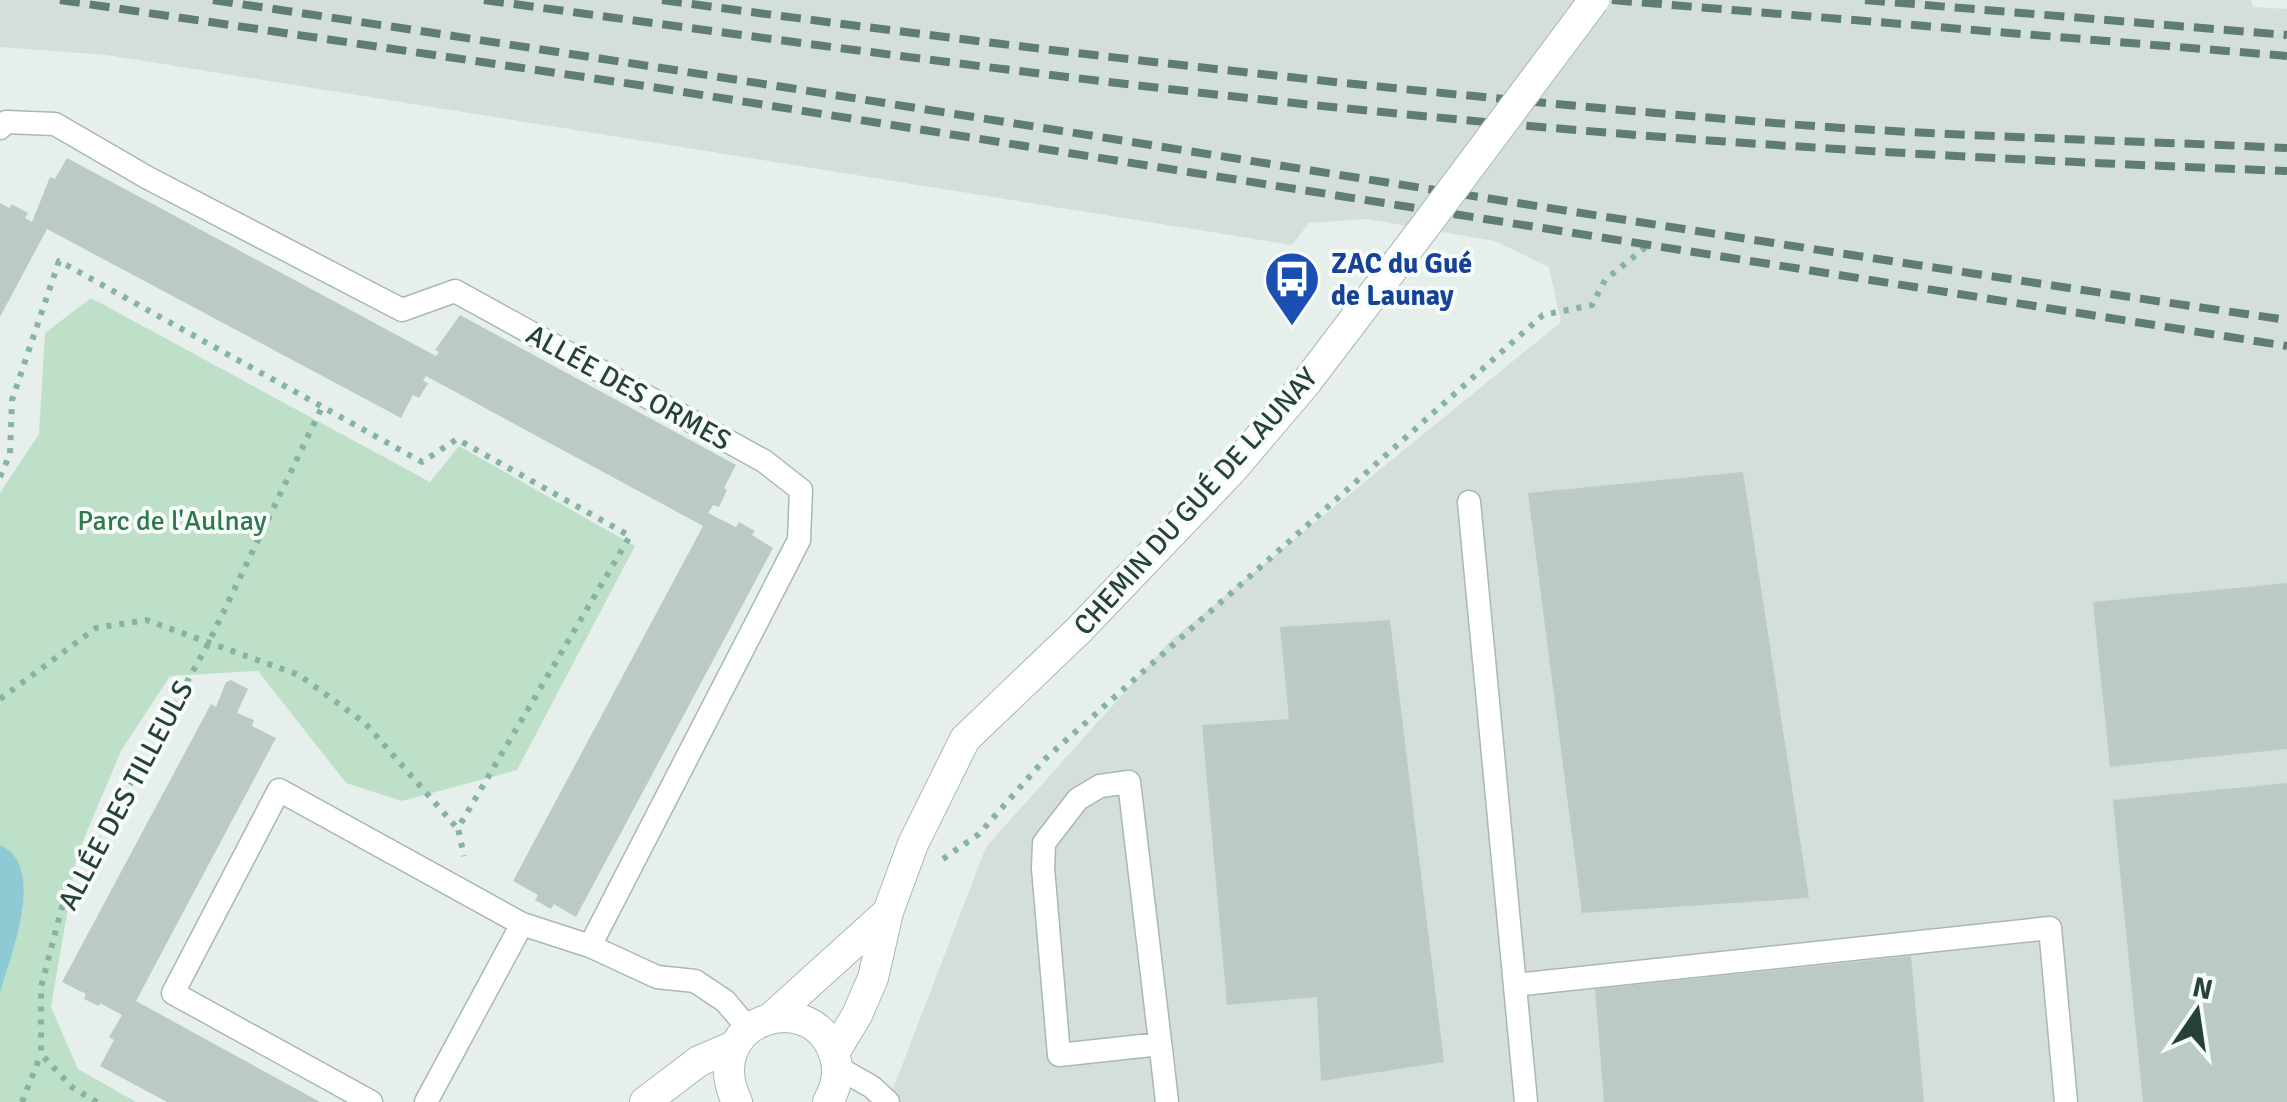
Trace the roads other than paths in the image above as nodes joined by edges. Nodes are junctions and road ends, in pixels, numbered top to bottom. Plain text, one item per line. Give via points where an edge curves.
1 (1594, 0) edge
2 (0, 128) edge
3 (1469, 502) dead end
4 (888, 912) junction
5 (522, 924) junction
6 (590, 946) junction
7 (1515, 984) junction
8 (751, 1030) junction
9 (1160, 1044) junction
10 (836, 1060) junction
11 (372, 1102) edge
12 (426, 1102) edge
13 (645, 1102) edge
14 (737, 1102) edge
15 (828, 1102) edge
16 (888, 1102) edge
17 (1167, 1102) edge
18 (1526, 1102) edge
19 (2066, 1102) edge

1 - 4 street, CHEMIN DU GUÉ DE LAUNAY, bridge via 1306,384 1079,630 965,739
2 - 6 lane, ALLÉE DES ORMES via 6,122 55,124 402,310 454,291 764,461 801,490 798,540
3 - 7 lane
4 - 8 street, CHEMIN DU GUÉ DE LAUNAY
4 - 10 street, CHEMIN DU GUÉ DE LAUNAY via 873,978
5 - 6 lane
5 - 11 lane via 279,790 173,993
5 - 12 lane
6 - 8 lane via 656,977 695,981 726,1001
7 - 18 lane
7 - 19 lane via 2050,928
8 - 10 street via 802,1020 816,1028
8 - 13 street, CHEMIN DU GUÉ DE LAUNAY
8 - 14 street via 727,1071
9 - 9 lane via 1128,782 1100,786 1078,800 1044,842 1059,1055
9 - 17 lane
10 - 15 street, CHEMIN DU GUÉ DE LAUNAY
10 - 16 lane

